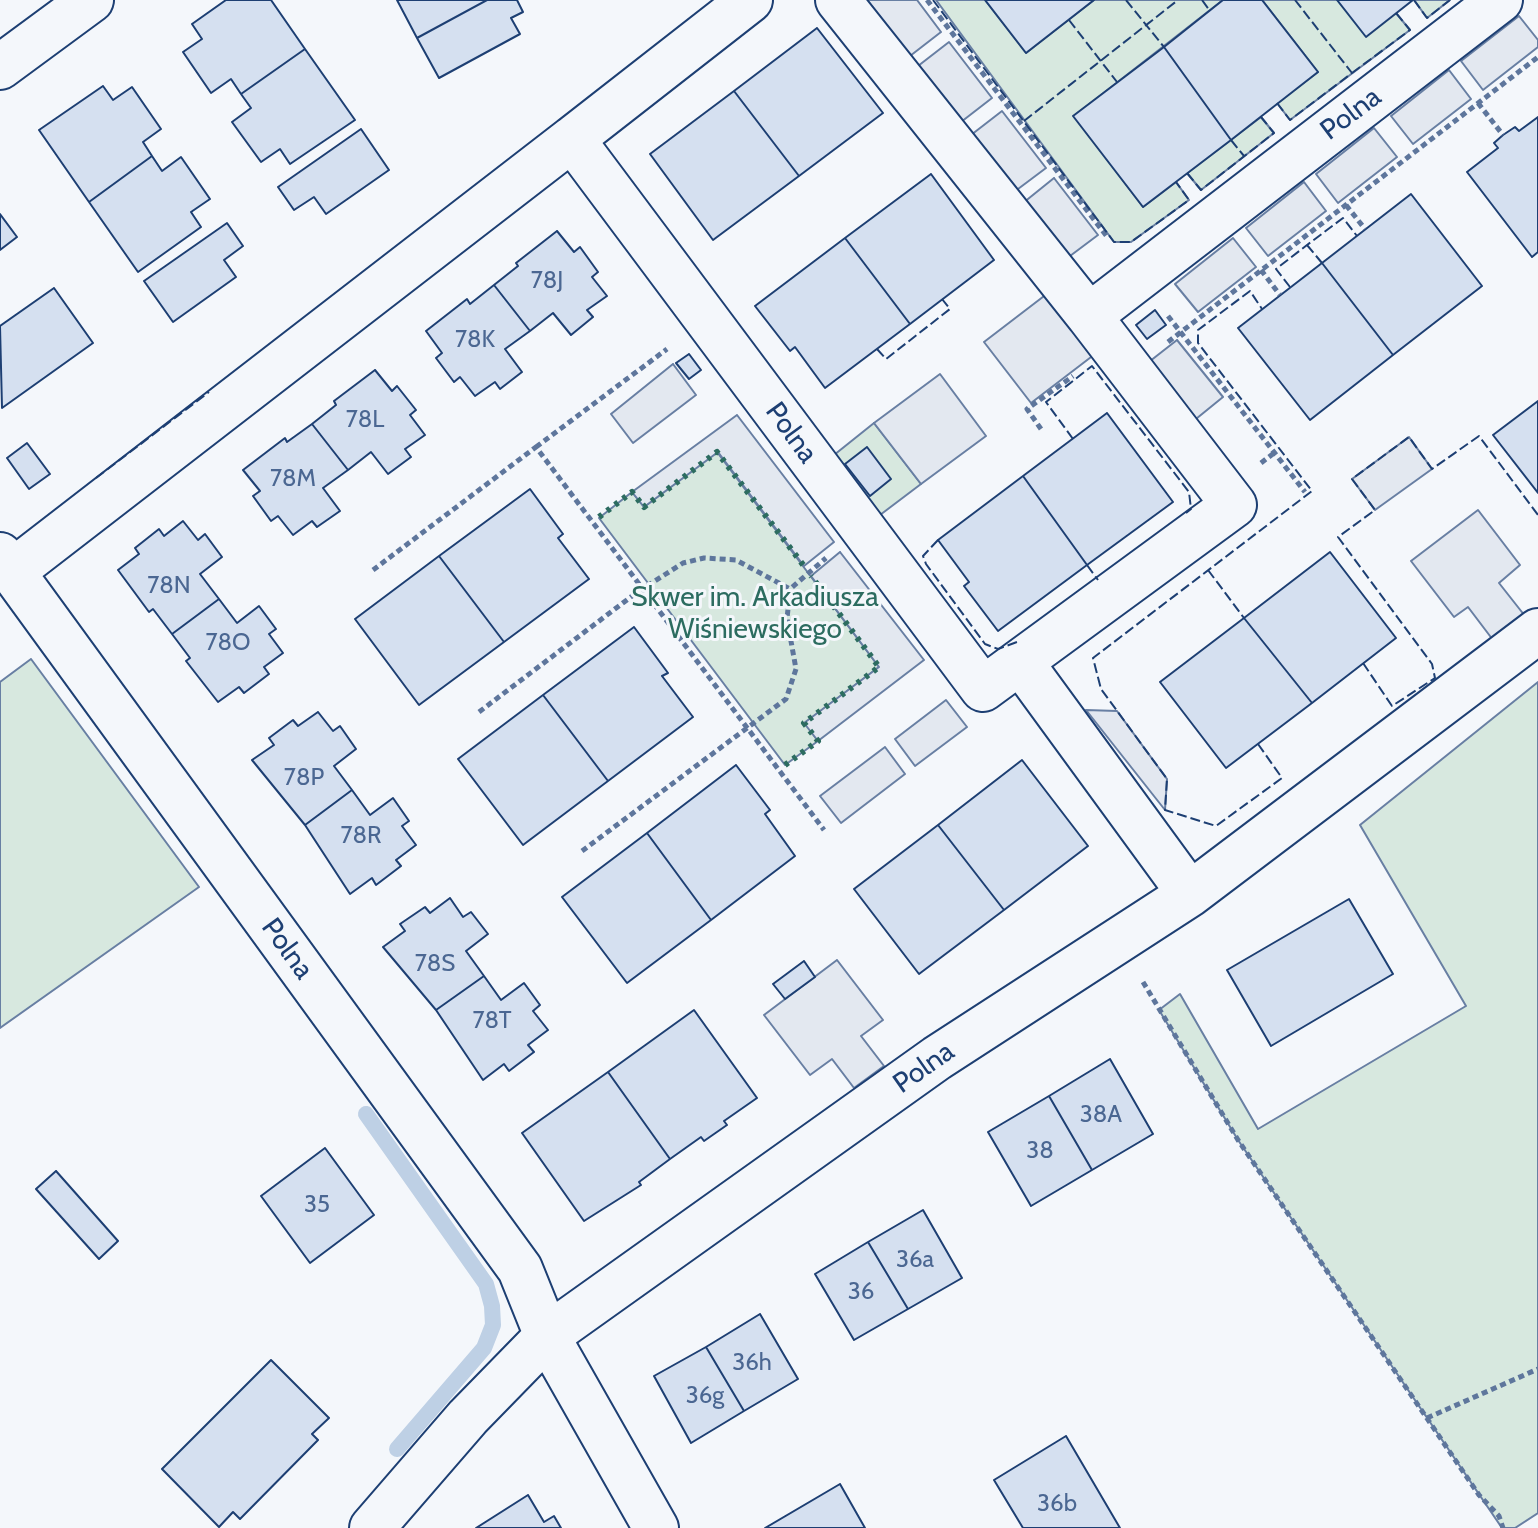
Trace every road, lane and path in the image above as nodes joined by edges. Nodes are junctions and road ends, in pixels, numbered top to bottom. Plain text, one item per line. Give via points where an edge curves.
1 (91, 0) edge
2 (750, 0) edge
3 (838, 0) edge
4 (1500, 0) edge
5 (1538, 57) edge
6 (0, 67) edge
7 (1478, 103) junction
8 (1503, 135) dead end
9 (572, 139) junction
10 (1346, 205) junction
11 (1365, 229) dead end
12 (1261, 270) junction
13 (1280, 295) dead end
14 (1089, 316) junction
15 (669, 348) dead end
16 (1132, 370) junction
17 (1041, 429) dead end
18 (536, 447) junction
19 (863, 530) junction
20 (6, 563) edge
21 (373, 570) dead end
22 (643, 589) junction
23 (790, 589) junction
24 (1538, 631) edge
25 (1022, 664) junction
26 (479, 712) dead end
27 (747, 727) junction
28 (824, 830) dead end
29 (582, 851) dead end
30 (1190, 894) junction
31 (1118, 940) junction
32 (547, 1336) junction
33 (1538, 1369) edge
34 (1427, 1418) junction
35 (372, 1528) edge
36 (656, 1528) edge
37 (1503, 1528) edge

1 - 6 street
2 - 9 street, Polna
3 - 14 street, Polna
4 - 14 street, Polna
5 - 7 path
7 - 8 path
7 - 10 path
9 - 19 street, Polna
9 - 20 street, Polna
10 - 11 path
10 - 12 path
12 - 13 path
12 - 16 path
14 - 16 street, Polna
15 - 18 path
16 - 17 path via 1090,363 1027,409
16 - 25 street, Polna via 1234,505
18 - 21 path
18 - 22 path
19 - 23 path
19 - 25 street, Polna via 983,689
20 - 32 street, Polna via 520,1269
22 - 23 path via 683,563 713,558 747,563
22 - 26 path
22 - 27 path
23 - 27 path via 787,619 796,669 791,687 786,699
24 - 30 street, Polna
25 - 30 street
27 - 28 path
27 - 29 path
30 - 31 street, Polna
31 - 32 street, Polna via 937,1058
31 - 34 path via 1238,1140
32 - 35 street, Polna
32 - 36 street, Polna
33 - 34 path
34 - 37 path

